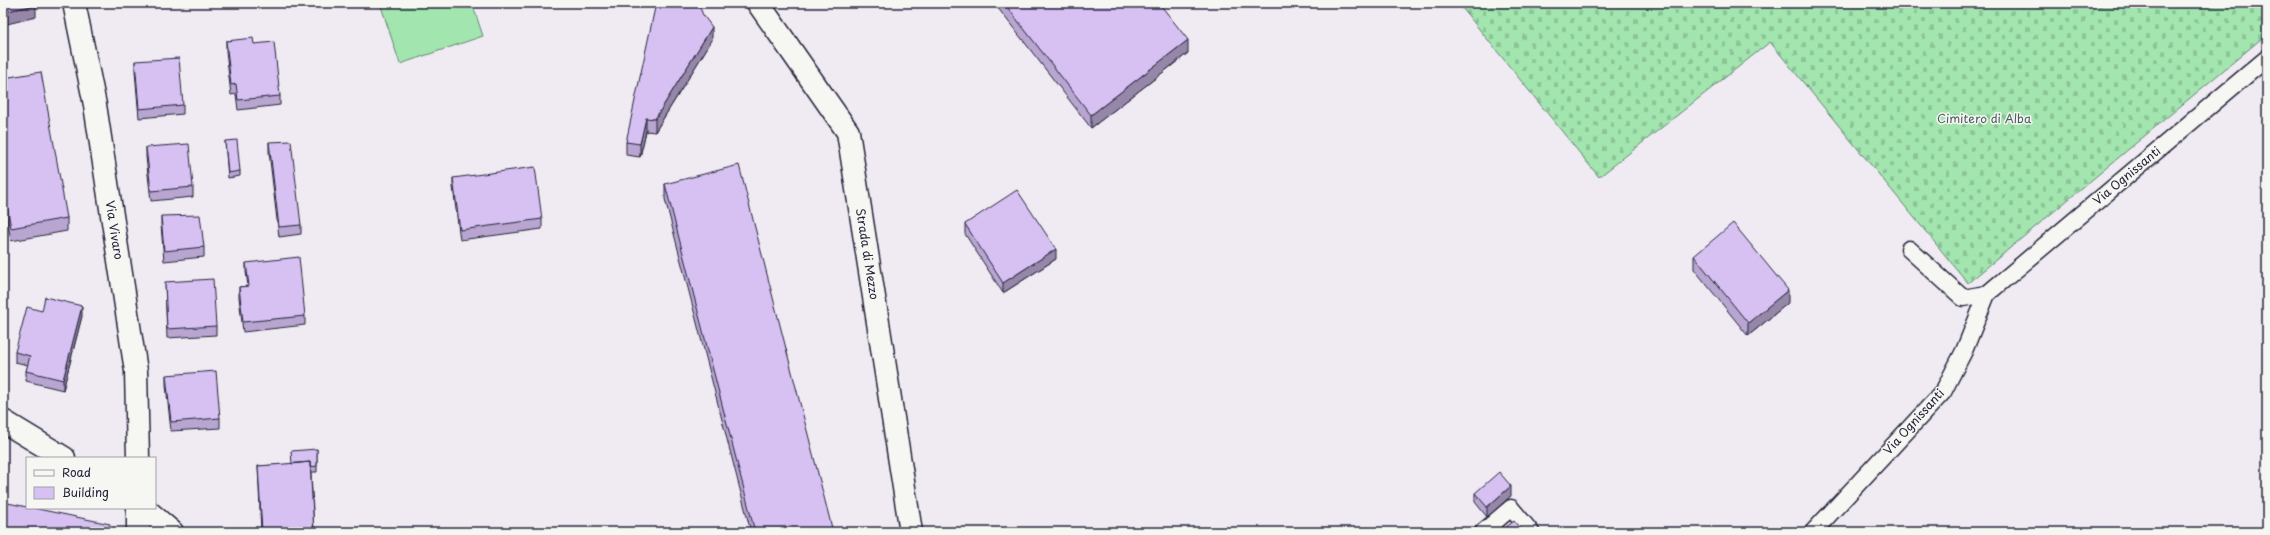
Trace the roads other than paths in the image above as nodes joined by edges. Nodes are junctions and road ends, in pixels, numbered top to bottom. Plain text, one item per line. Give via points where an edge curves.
1 (74, 3) edge
2 (758, 3) edge
3 (2267, 58) edge
4 (1909, 249) dead end
5 (1987, 294) junction
6 (3, 422) edge
7 (62, 457) edge
8 (138, 457) edge
9 (138, 509) edge
10 (145, 509) edge
11 (138, 532) edge
12 (172, 532) edge
13 (911, 532) edge
14 (1484, 532) edge
15 (1531, 532) edge
16 (1813, 532) edge

1 - 8 street, Via Vivaro via 95,105 136,371
2 - 13 street, Strada di Mezzo via 848,132
3 - 5 lane, Via Ognissanti
4 - 5 lane via 1963,298
5 - 16 lane, Via Ognissanti via 1964,351 1943,392
6 - 7 street
9 - 11 street
10 - 12 street
14 - 15 lane via 1511,508

